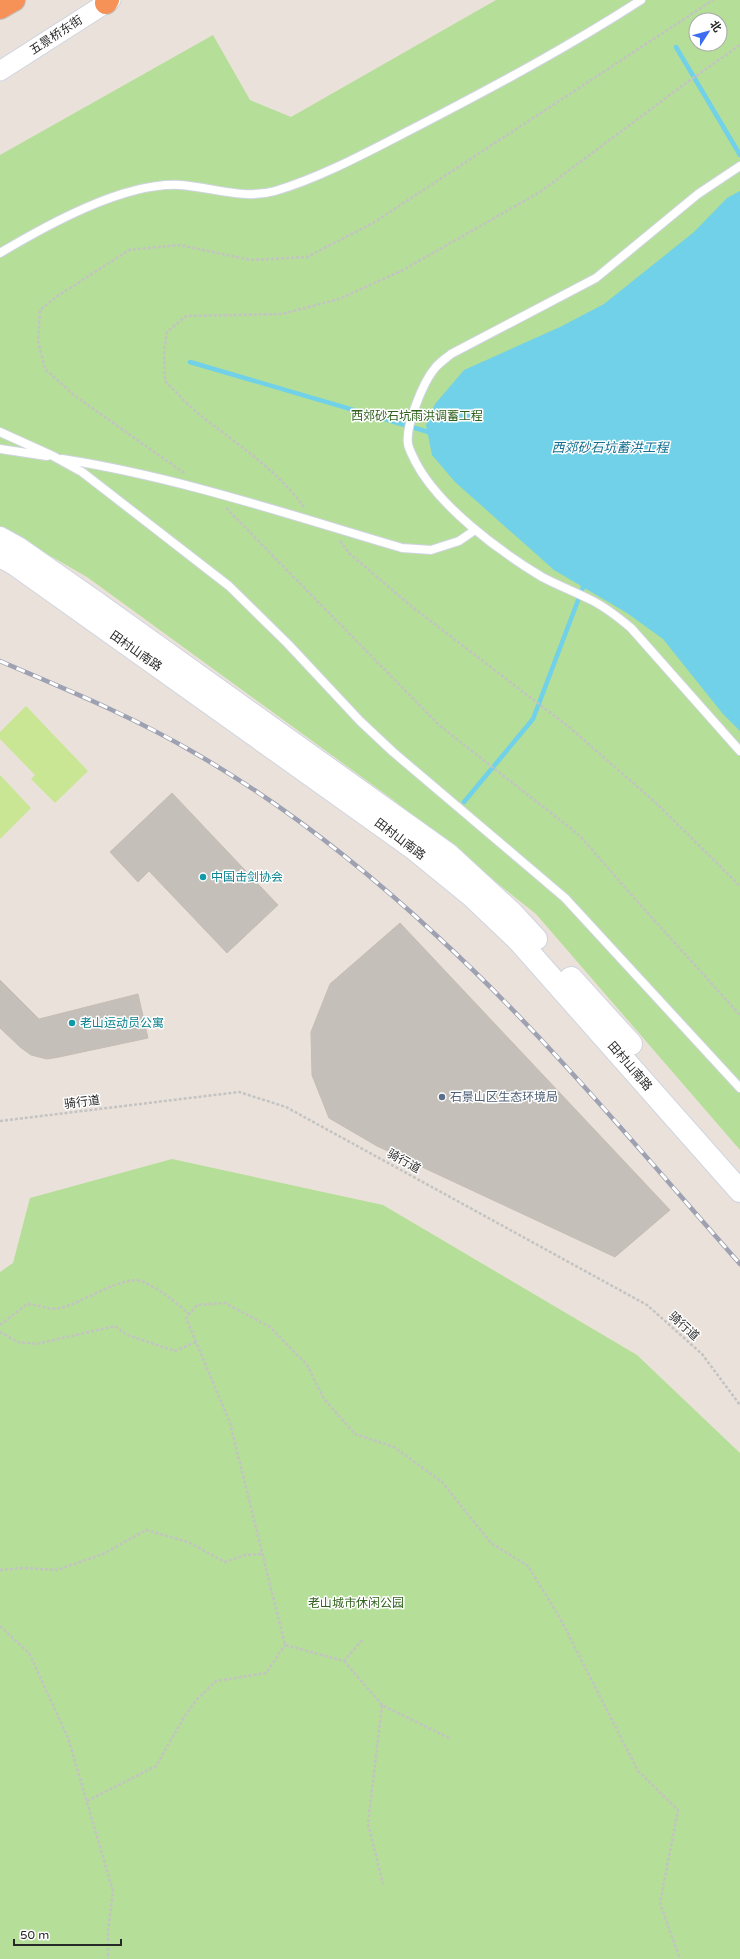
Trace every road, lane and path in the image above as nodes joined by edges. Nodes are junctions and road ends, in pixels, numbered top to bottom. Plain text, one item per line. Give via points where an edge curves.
1 (14, 0) edge
2 (642, 0) edge
3 (713, 0) edge
4 (108, 1) edge
5 (0, 8) edge
6 (740, 46) edge
7 (0, 71) edge
8 (738, 167) edge
9 (0, 253) edge
10 (0, 432) edge
11 (0, 449) edge
12 (57, 458) junction
13 (184, 473) dead end
14 (210, 492) junction
15 (315, 522) junction
16 (328, 526) junction
17 (475, 530) junction
18 (0, 538) edge
19 (0, 556) edge
20 (740, 751) edge
21 (740, 886) edge
22 (740, 1015) edge
23 (740, 1088) edge
24 (0, 1121) edge
25 (740, 1169) edge
26 (740, 1190) edge
27 (189, 1314) junction
28 (0, 1325) edge
29 (0, 1332) edge
30 (196, 1342) junction
31 (740, 1405) edge
32 (262, 1554) junction
33 (0, 1570) edge
34 (0, 1626) edge
35 (362, 1640) dead end
36 (285, 1645) junction
37 (344, 1661) junction
38 (382, 1705) junction
39 (449, 1738) dead end
40 (87, 1801) junction
41 (383, 1884) dead end
42 (108, 1959) edge
43 (680, 1959) edge

1 - 5 highway
2 - 9 lane via 520,73 322,173 274,191 248,194 179,185 137,190 97,204 35,232
3 - 13 path via 373,224 307,257 251,260 179,245 129,250 40,310 38,341 45,369 75,396
4 - 7 street, 五景桥东街
6 - 15 path via 683,84 540,192 403,270 339,299 282,314 186,316 167,332 164,350 165,381 199,414 265,465 294,494
8 - 17 lane via 698,194 596,278 451,354 434,369 411,420 407,432 408,446 422,473 438,494
10 - 12 lane
11 - 12 lane
12 - 14 lane via 106,466
12 - 23 lane via 82,472 229,586 387,747 564,898
14 - 15 lane
14 - 22 path via 440,726 579,834
15 - 16 lane
16 - 17 lane via 402,548 431,550 459,540
16 - 21 path via 349,553 411,606 569,727 656,803
17 - 20 lane via 542,576 611,612 631,628
18 - 25 main road, 田村山南路 via 94,601 449,855 511,912 596,1004
19 - 26 main road, 田村山南路 via 413,848 473,897 519,941
24 - 31 path, 骑行道 via 239,1092 286,1107 647,1305 702,1354
27 - 28 path via 168,1296 139,1280 116,1284 76,1304 58,1309 26,1304
27 - 30 path via 186,1318
27 - 43 path via 197,1306 225,1303 270,1327 307,1365 324,1398 355,1434 394,1447 442,1482 491,1543 528,1566 560,1618 638,1771 678,1810 660,1903
29 - 30 path via 18,1342 36,1344 115,1326 127,1335 175,1351
30 - 32 path via 230,1423
32 - 33 path via 245,1555 225,1562 188,1542 146,1530 103,1554 58,1570
32 - 36 path
34 - 40 path via 29,1653 68,1738
35 - 37 path
36 - 37 path
36 - 40 path via 266,1673 216,1681 197,1698 156,1766
37 - 38 path
38 - 39 path
38 - 41 path via 368,1824
40 - 42 path via 113,1891 108,1931

